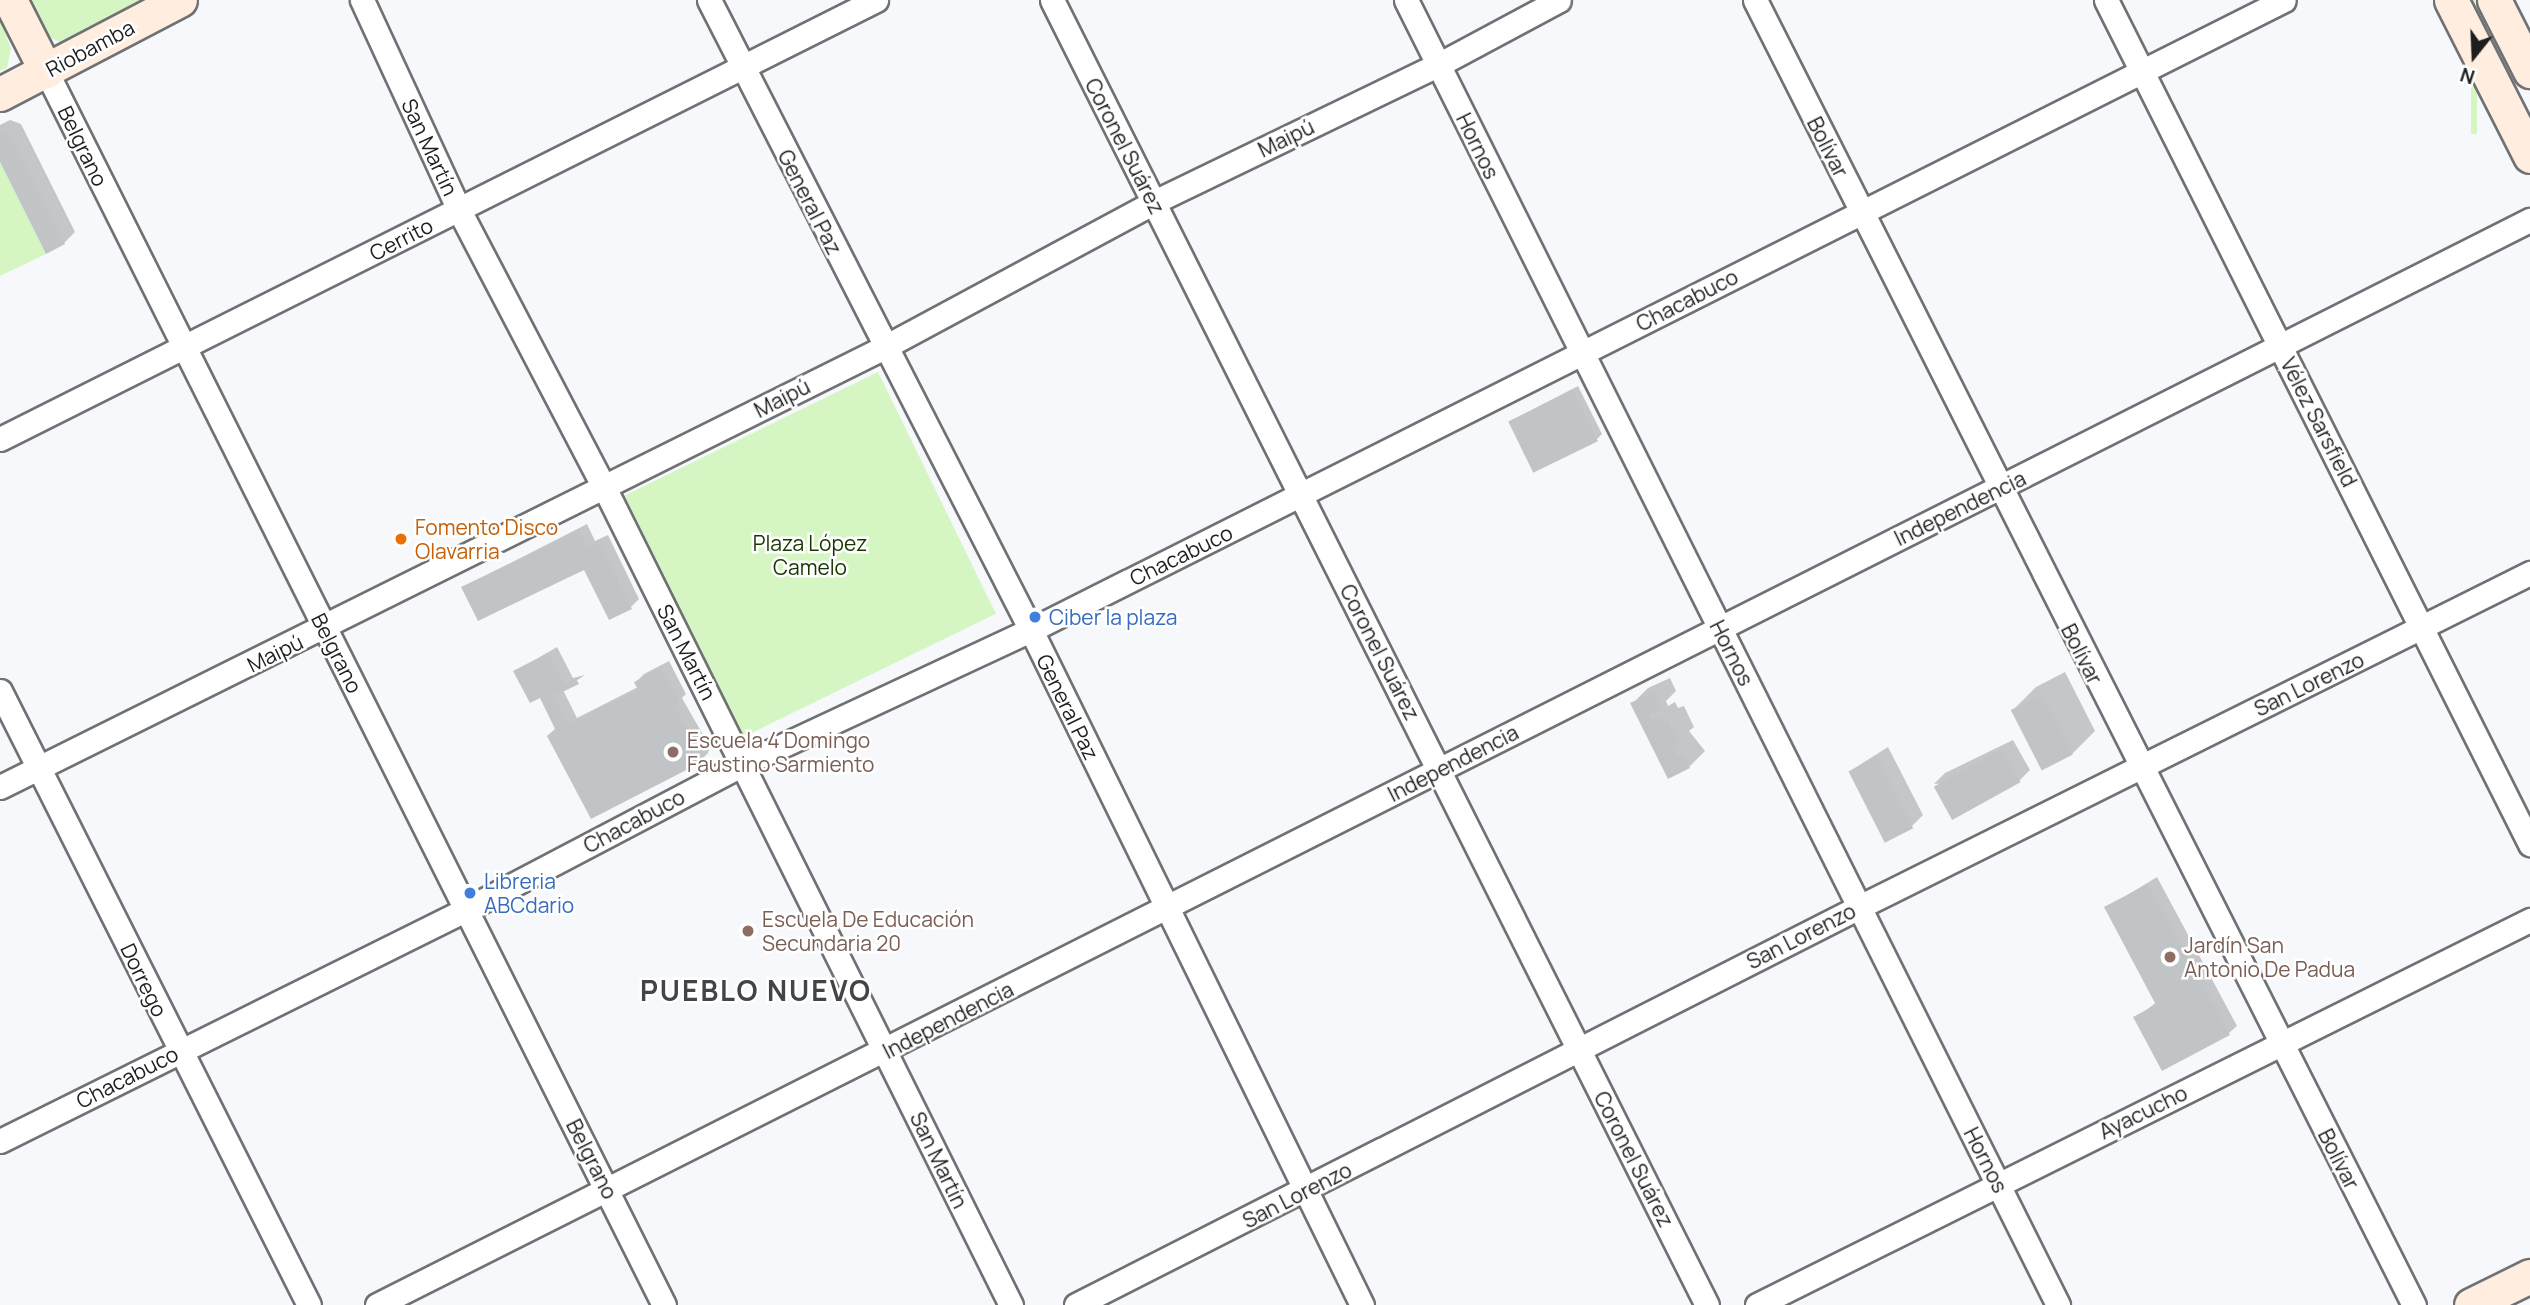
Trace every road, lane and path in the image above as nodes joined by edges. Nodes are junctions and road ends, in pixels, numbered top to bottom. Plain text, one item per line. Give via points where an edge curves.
1 (180, 0) edge
2 (362, 0) edge
3 (709, 0) edge
4 (876, 0) edge
5 (1052, 0) edge
6 (1406, 0) edge
7 (1559, 0) edge
8 (1755, 0) edge
9 (2106, 0) edge
10 (2284, 0) edge
11 (2451, 0) edge
12 (2494, 0) edge
13 (12, 4) edge
14 (740, 64) junction
15 (1438, 65) junction
16 (2143, 69) junction
17 (46, 71) junction
18 (2530, 71) edge
19 (0, 94) edge
20 (2530, 156) edge
21 (1154, 202) junction
22 (458, 210) junction
23 (1861, 212) junction
24 (2530, 220) edge
25 (2281, 347) junction
26 (883, 348) junction
27 (184, 349) junction
28 (1582, 353) junction
29 (0, 439) edge
30 (604, 487) junction
31 (1999, 488) junction
32 (1301, 496) junction
33 (2530, 573) edge
34 (1719, 627) junction
35 (2423, 628) junction
36 (324, 629) junction
37 (1031, 630) junction
38 (0, 691) edge
39 (743, 764) junction
40 (2139, 768) junction
41 (39, 769) junction
42 (1439, 770) junction
43 (0, 787) edge
44 (2530, 844) edge
45 (1859, 907) junction
46 (467, 909) junction
47 (1165, 910) junction
48 (2530, 920) edge
49 (2281, 1047) junction
50 (1579, 1050) junction
51 (180, 1051) junction
52 (886, 1052) junction
53 (0, 1141) edge
54 (1997, 1182) junction
55 (608, 1191) junction
56 (1304, 1191) junction
57 (2530, 1276) edge
58 (309, 1305) edge
59 (377, 1305) edge
60 (664, 1305) edge
61 (1011, 1305) edge
62 (1076, 1305) edge
63 (1362, 1305) edge
64 (1707, 1305) edge
65 (1757, 1305) edge
66 (2058, 1305) edge
67 (2414, 1305) edge
68 (2471, 1305) edge

1 - 17 main road, Riobamba
2 - 22 street, San Martín
3 - 14 street, General Paz
4 - 14 street, Cerrito
5 - 21 street, Coronel Suárez
6 - 15 street, Hornos
7 - 15 street, Maipú
8 - 23 street, Bolívar
9 - 16 street, Vélez Sarsfield
10 - 16 street, Chacabuco
11 - 20 main road
12 - 18 main road
13 - 17 main road, Belgrano
14 - 22 street, Cerrito
14 - 26 street, General Paz
15 - 21 street, Maipú
15 - 28 street, Hornos
16 - 23 street, Chacabuco
16 - 25 street, Vélez Sarsfield
17 - 19 main road, Riobamba
17 - 27 street, Belgrano
21 - 26 street, Maipú
21 - 32 street, Coronel Suárez
22 - 27 street, Cerrito
22 - 30 street, San Martín
23 - 28 street, Chacabuco
23 - 31 street, Bolívar
24 - 25 street, Independencia
25 - 31 street, Independencia
25 - 35 street, Vélez Sarsfield
26 - 30 street, Maipú
26 - 37 street, General Paz
27 - 29 street, Cerrito
27 - 36 street, Belgrano
28 - 32 street, Chacabuco
28 - 34 street, Hornos
30 - 36 street, Maipú
30 - 39 street, San Martín
31 - 34 street, Independencia
31 - 40 street, Bolívar
32 - 37 street, Chacabuco
32 - 42 street, Coronel Suárez
33 - 35 street, San Lorenzo
34 - 42 street, Independencia
34 - 45 street, Hornos
35 - 40 street, San Lorenzo
35 - 44 street, Vélez Sarsfield
36 - 41 street, Maipú
36 - 46 street, Belgrano
37 - 39 street, Chacabuco
37 - 47 street, General Paz
38 - 41 street, Dorrego
39 - 46 street, Chacabuco
39 - 52 street, San Martín
40 - 45 street, San Lorenzo
40 - 49 street, Bolívar
41 - 43 street, Maipú
41 - 51 street, Dorrego
42 - 47 street, Independencia
42 - 50 street, Coronel Suárez
45 - 50 street, San Lorenzo
45 - 54 street, Hornos
46 - 51 street, Chacabuco
46 - 55 street, Belgrano
47 - 52 street, Independencia
47 - 56 street, General Paz
48 - 49 street, Ayacucho
49 - 54 street, Ayacucho
49 - 67 street, Bolívar
50 - 56 street, San Lorenzo
50 - 64 street, Coronel Suárez
51 - 53 street, Chacabuco
51 - 58 street, Dorrego
52 - 55 street, Independencia
52 - 61 street, San Martín
54 - 65 street, Ayacucho
54 - 66 street, Hornos
55 - 59 street, Independencia
55 - 60 street, Belgrano
56 - 62 street, San Lorenzo
56 - 63 street, General Paz
57 - 68 main road

